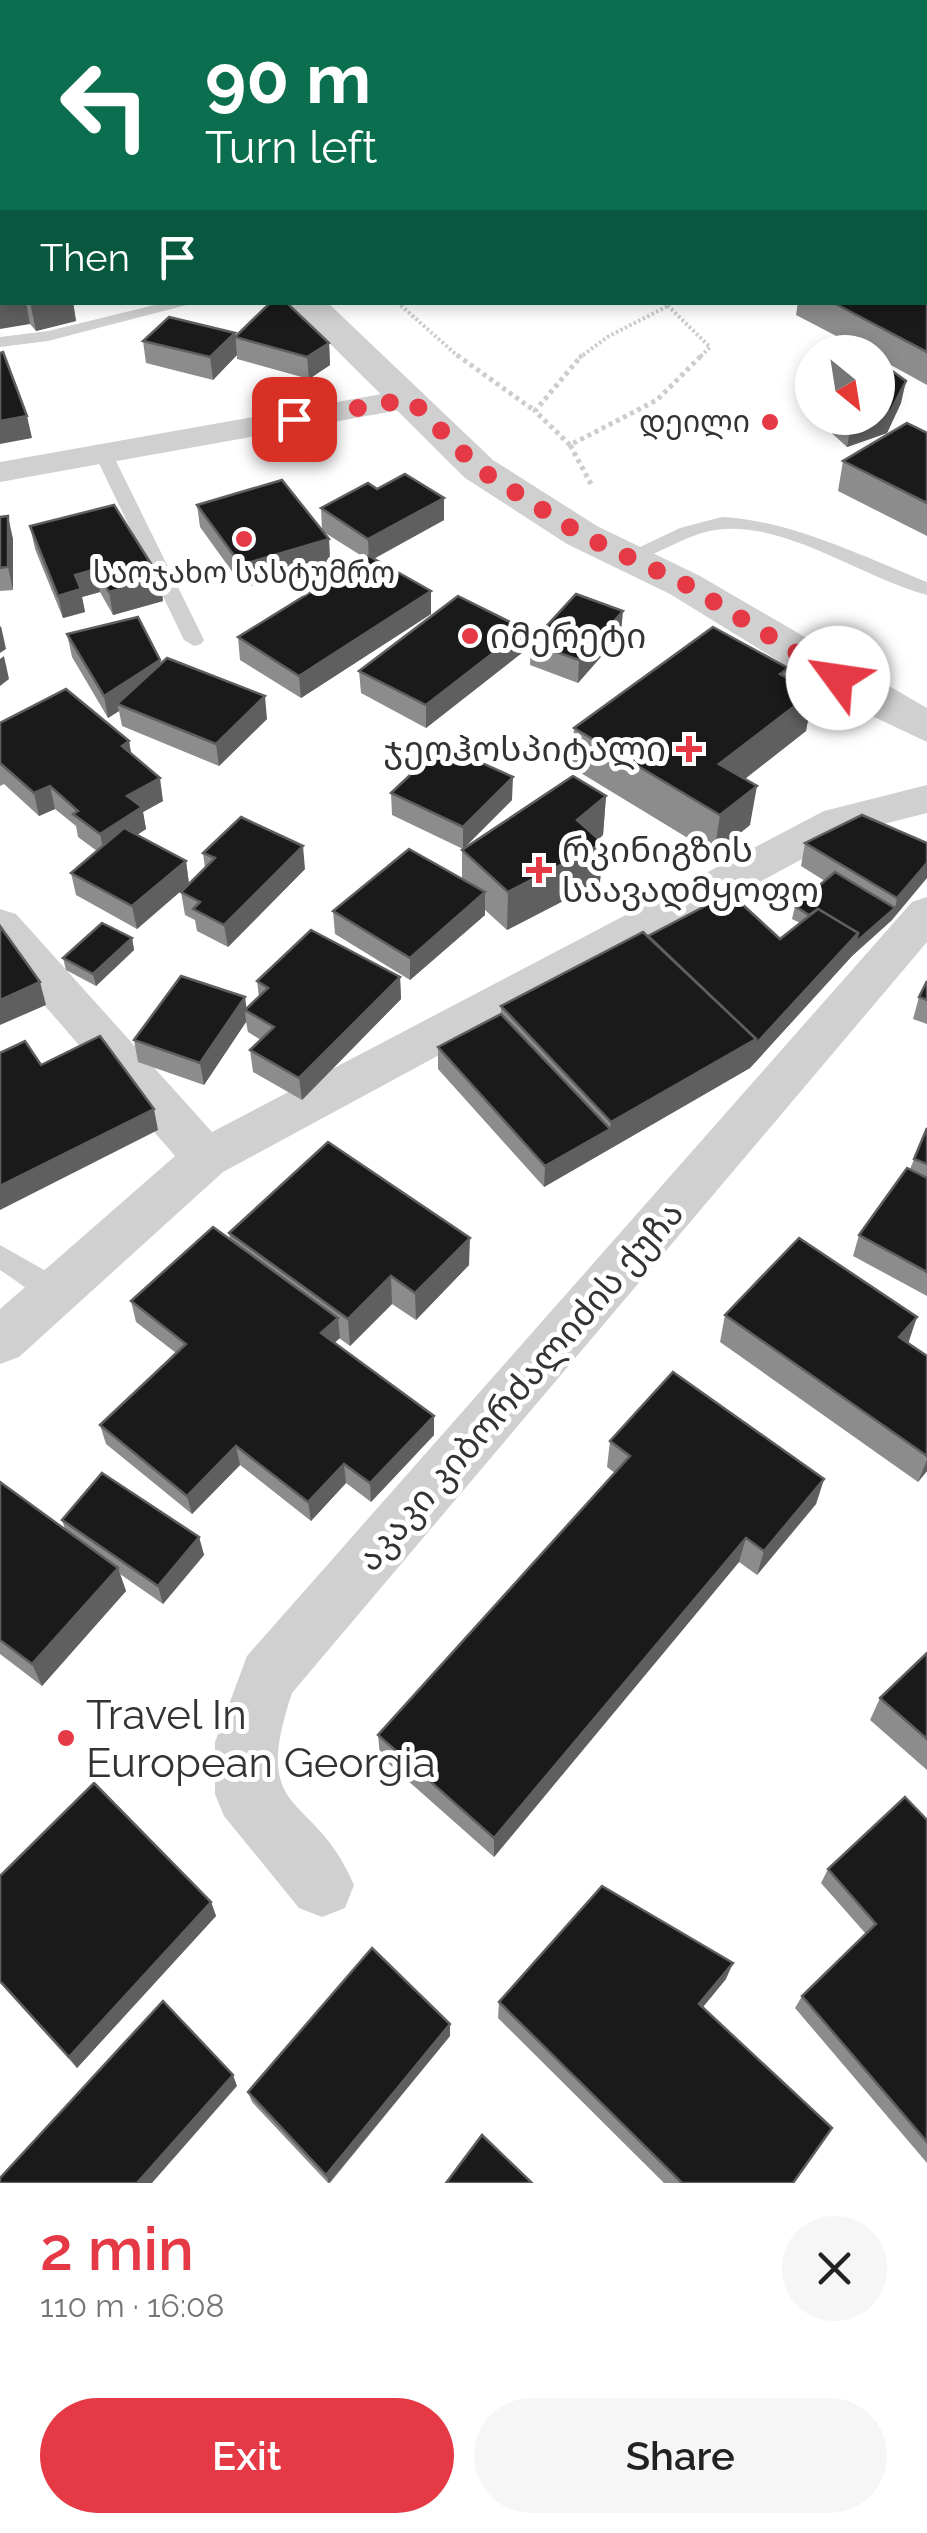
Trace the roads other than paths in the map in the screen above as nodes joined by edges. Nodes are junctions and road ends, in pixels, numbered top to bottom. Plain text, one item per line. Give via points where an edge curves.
1 (476, 0) edge
2 (496, 0) edge
3 (177, 305) edge
4 (309, 305) edge
5 (0, 342) edge
6 (410, 399) junction
7 (103, 453) junction
8 (0, 472) edge
9 (629, 557) junction
10 (927, 589) edge
11 (194, 640) dead end
12 (927, 726) edge
13 (927, 799) edge
14 (927, 913) edge
15 (0, 925) edge
16 (206, 1158) junction
17 (0, 1256) edge
18 (57, 1291) junction
19 (0, 1340) edge
20 (322, 1885) dead end

1 - 2 lane
3 - 5 lane
4 - 6 street
6 - 7 street
6 - 9 street via 479,469
7 - 8 street
7 - 11 lane
9 - 10 lane via 726,523 766,530
9 - 12 street
13 - 16 street via 839,821
14 - 20 street, აკაკი კიბორძალიძის ქუჩა via 268,1676 245,1742 246,1794
15 - 16 street
16 - 18 street
17 - 18 lane
18 - 19 street

